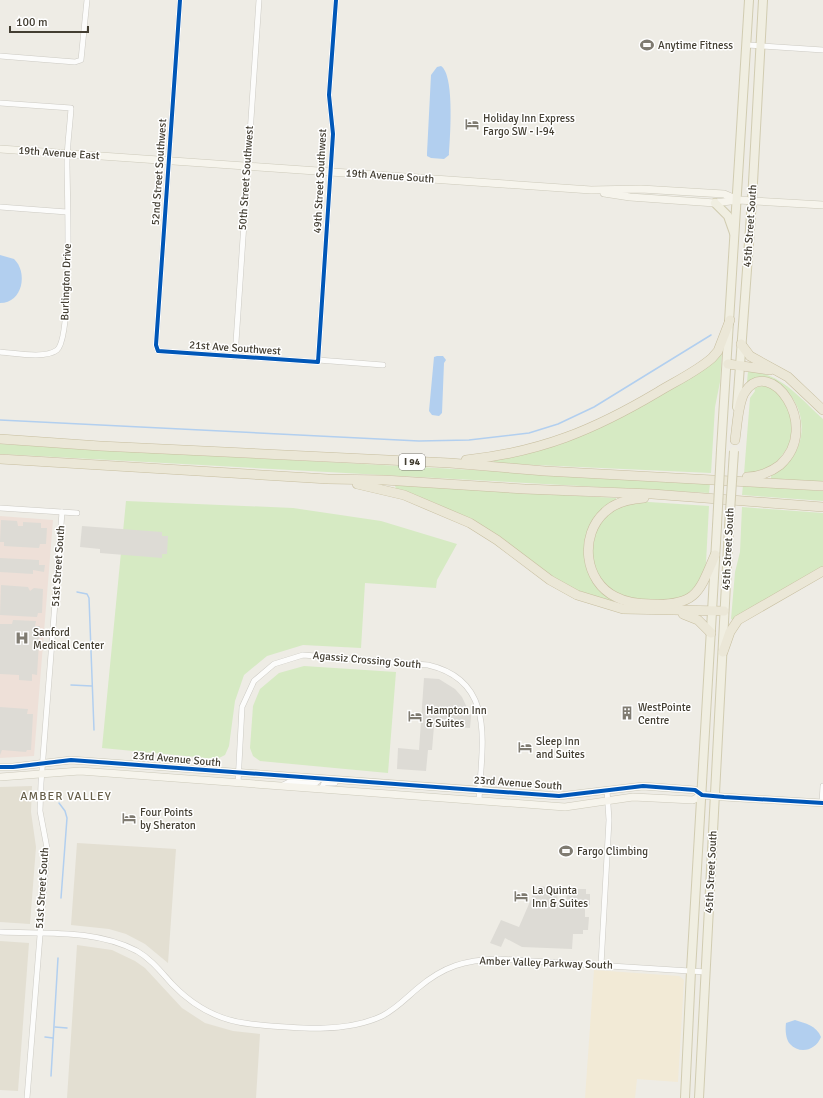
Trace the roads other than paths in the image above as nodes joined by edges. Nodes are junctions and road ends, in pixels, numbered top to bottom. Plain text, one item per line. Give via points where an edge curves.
1 (86, 0) edge
2 (180, 0) edge
3 (259, 0) edge
4 (336, 0) edge
5 (749, 0) edge
6 (763, 0) edge
7 (747, 45) junction
8 (760, 46) junction
9 (823, 50) edge
10 (0, 56) edge
11 (0, 103) edge
12 (0, 149) edge
13 (68, 154) junction
14 (118, 157) joint
15 (169, 160) junction
16 (247, 166) junction
17 (331, 172) junction
18 (590, 190) junction
19 (738, 200) junction
20 (752, 201) junction
21 (714, 203) junction
22 (0, 206) edge
23 (823, 206) edge
24 (68, 212) junction
25 (736, 237) junction
26 (730, 320) junction
27 (741, 344) junction
28 (156, 345) joint
29 (0, 352) edge
30 (235, 357) junction
31 (318, 361) junction
32 (728, 364) junction
33 (383, 365) dead end
34 (740, 366) junction
35 (777, 371) junction
36 (823, 410) edge
37 (0, 440) edge
38 (735, 440) junction
39 (0, 459) edge
40 (442, 463) junction
41 (328, 479) junction
42 (700, 479) junction
43 (823, 486) edge
44 (669, 495) junction
45 (823, 507) edge
46 (0, 508) edge
47 (62, 512) junction
48 (77, 513) dead end
49 (715, 555) junction
50 (823, 571) edge
51 (676, 612) junction
52 (712, 612) junction
53 (724, 612) junction
54 (711, 633) junction
55 (723, 652) junction
56 (43, 763) junction
57 (0, 767) edge
58 (239, 773) junction
59 (42, 774) junction
60 (0, 777) edge
61 (320, 779) junction
62 (353, 781) junction
63 (238, 783) junction
64 (280, 786) junction
65 (823, 786) edge
66 (321, 789) junction
67 (479, 790) junction
68 (607, 790) junction
69 (702, 795) junction
70 (716, 796) junction
71 (479, 801) junction
72 (608, 801) junction
73 (823, 803) edge
74 (0, 932) edge
75 (39, 934) junction
76 (601, 965) junction
77 (691, 971) junction
78 (706, 972) junction
79 (27, 1098) edge
80 (685, 1098) edge
81 (699, 1098) edge

1 - 10 street via 81,60 75,62
2 - 15 street, 52nd Street Southwest
3 - 16 street, 50th Street Southwest
4 - 17 street, 49th Street Southwest via 329,95 333,134
5 - 7 main road, 45th Street South
6 - 8 main road, 45th Street South
7 - 8 street
7 - 19 main road, 45th Street South
8 - 9 street
8 - 20 main road, 45th Street South
11 - 13 street, Burlington Drive via 71,108
12 - 13 street, 19th Avenue East
13 - 14 street, 19th Avenue East
13 - 24 street, Burlington Drive
14 - 15 street, 19th Avenue South
15 - 16 street, 19th Avenue South
15 - 28 street, 52nd Street Southwest
16 - 17 street, 19th Avenue South
16 - 30 street, 50th Street Southwest
17 - 18 street, 19th Avenue South
17 - 31 street, 49th Street Southwest
18 - 19 street, 19th Avenue South via 641,189 724,194
18 - 21 street, 19th Avenue South via 630,198
19 - 20 street, 19th Avenue South
19 - 21 street, 19th Avenue South
19 - 25 main road, 45th Street South
20 - 23 street, 19th Avenue South
20 - 27 main road, 45th Street South
21 - 25 main road via 728,216
22 - 24 street
24 - 29 street, Burlington Drive via 62,344 50,354
25 - 26 main road, 45th Street South
26 - 32 main road, 45th Street South
26 - 40 highway via 718,351 712,358 615,417 532,450
27 - 34 main road, 45th Street South
27 - 35 highway via 750,356
28 - 30 street, 21st Ave Southwest via 158,351
30 - 31 street, 21st Ave Southwest
31 - 33 street, 21st Ave Southwest
32 - 34 highway
32 - 49 main road, 45th Street South, bridge
34 - 35 highway
34 - 38 main road, 45th Street South
35 - 36 highway via 792,381
37 - 40 highway, I 94
38 - 42 highway via 744,393 749,387 764,381 770,382 784,392 793,405 799,426 794,448 785,461 755,477
38 - 53 main road, 45th Street South, bridge
39 - 41 highway, I 94
40 - 42 highway, I 94
41 - 44 highway, I 94
41 - 51 highway via 404,495 470,523 550,580 577,595 622,609
42 - 43 highway, I 94
44 - 45 highway, I 94
44 - 49 highway via 623,502 604,513 592,531 588,544 588,556 596,580 614,597 627,602 676,604 692,598 699,591
46 - 47 street
47 - 48 street
47 - 56 street, 51st Street South
49 - 52 main road, 45th Street South
50 - 55 highway via 738,620 730,632
51 - 52 highway
51 - 54 highway via 698,620
52 - 53 highway
52 - 54 main road, 45th Street South
53 - 55 main road, 45th Street South
54 - 69 main road, 45th Street South
55 - 70 main road, 45th Street South
56 - 57 street, 23rd Avenue South
56 - 58 street, 23rd Avenue South via 71,760
56 - 59 street, 51st Street South
58 - 61 street, 23rd Avenue South
58 - 63 street, Agassiz Crossing South
58 - 67 street, Agassiz Crossing South via 242,708 254,681 274,664 303,655 428,665 444,668 455,675 471,692 481,715
59 - 60 street, 23rd Avenue South
59 - 63 street, 23rd Avenue South via 80,770
59 - 75 street, 51st Street South via 40,811 47,848
61 - 62 street, 23rd Avenue South
61 - 64 street, 23rd Avenue South via 316,783 289,782
62 - 66 street, 23rd Avenue South via 348,784 326,782 322,784
62 - 67 street, 23rd Avenue South
63 - 64 street, 23rd Avenue South
64 - 66 street, 23rd Avenue South
65 - 73 street
66 - 71 street, 23rd Avenue South
67 - 68 street, 23rd Avenue South via 559,796
67 - 71 street, Agassiz Crossing South
68 - 69 street, 23rd Avenue South via 643,786 695,790
68 - 72 street
69 - 70 street, 23rd Avenue South
69 - 72 street, 23rd Avenue South via 693,800 633,797
69 - 77 main road, 45th Street South
70 - 73 street, 23rd Avenue South
70 - 78 main road, 45th Street South
71 - 72 street, 23rd Avenue South via 565,807
72 - 76 street
74 - 75 street, Amber Valley Parkway South
75 - 76 street, Amber Valley Parkway South via 86,936 120,943 153,962 194,1004 225,1018 266,1025 339,1028 358,1025 395,1008 437,973 453,965 470,961 498,959
75 - 79 street, 51st Street South
76 - 77 street, Amber Valley Parkway South
77 - 78 street, Amber Valley Parkway South
77 - 80 main road, 45th Street South
78 - 81 main road, 45th Street South

